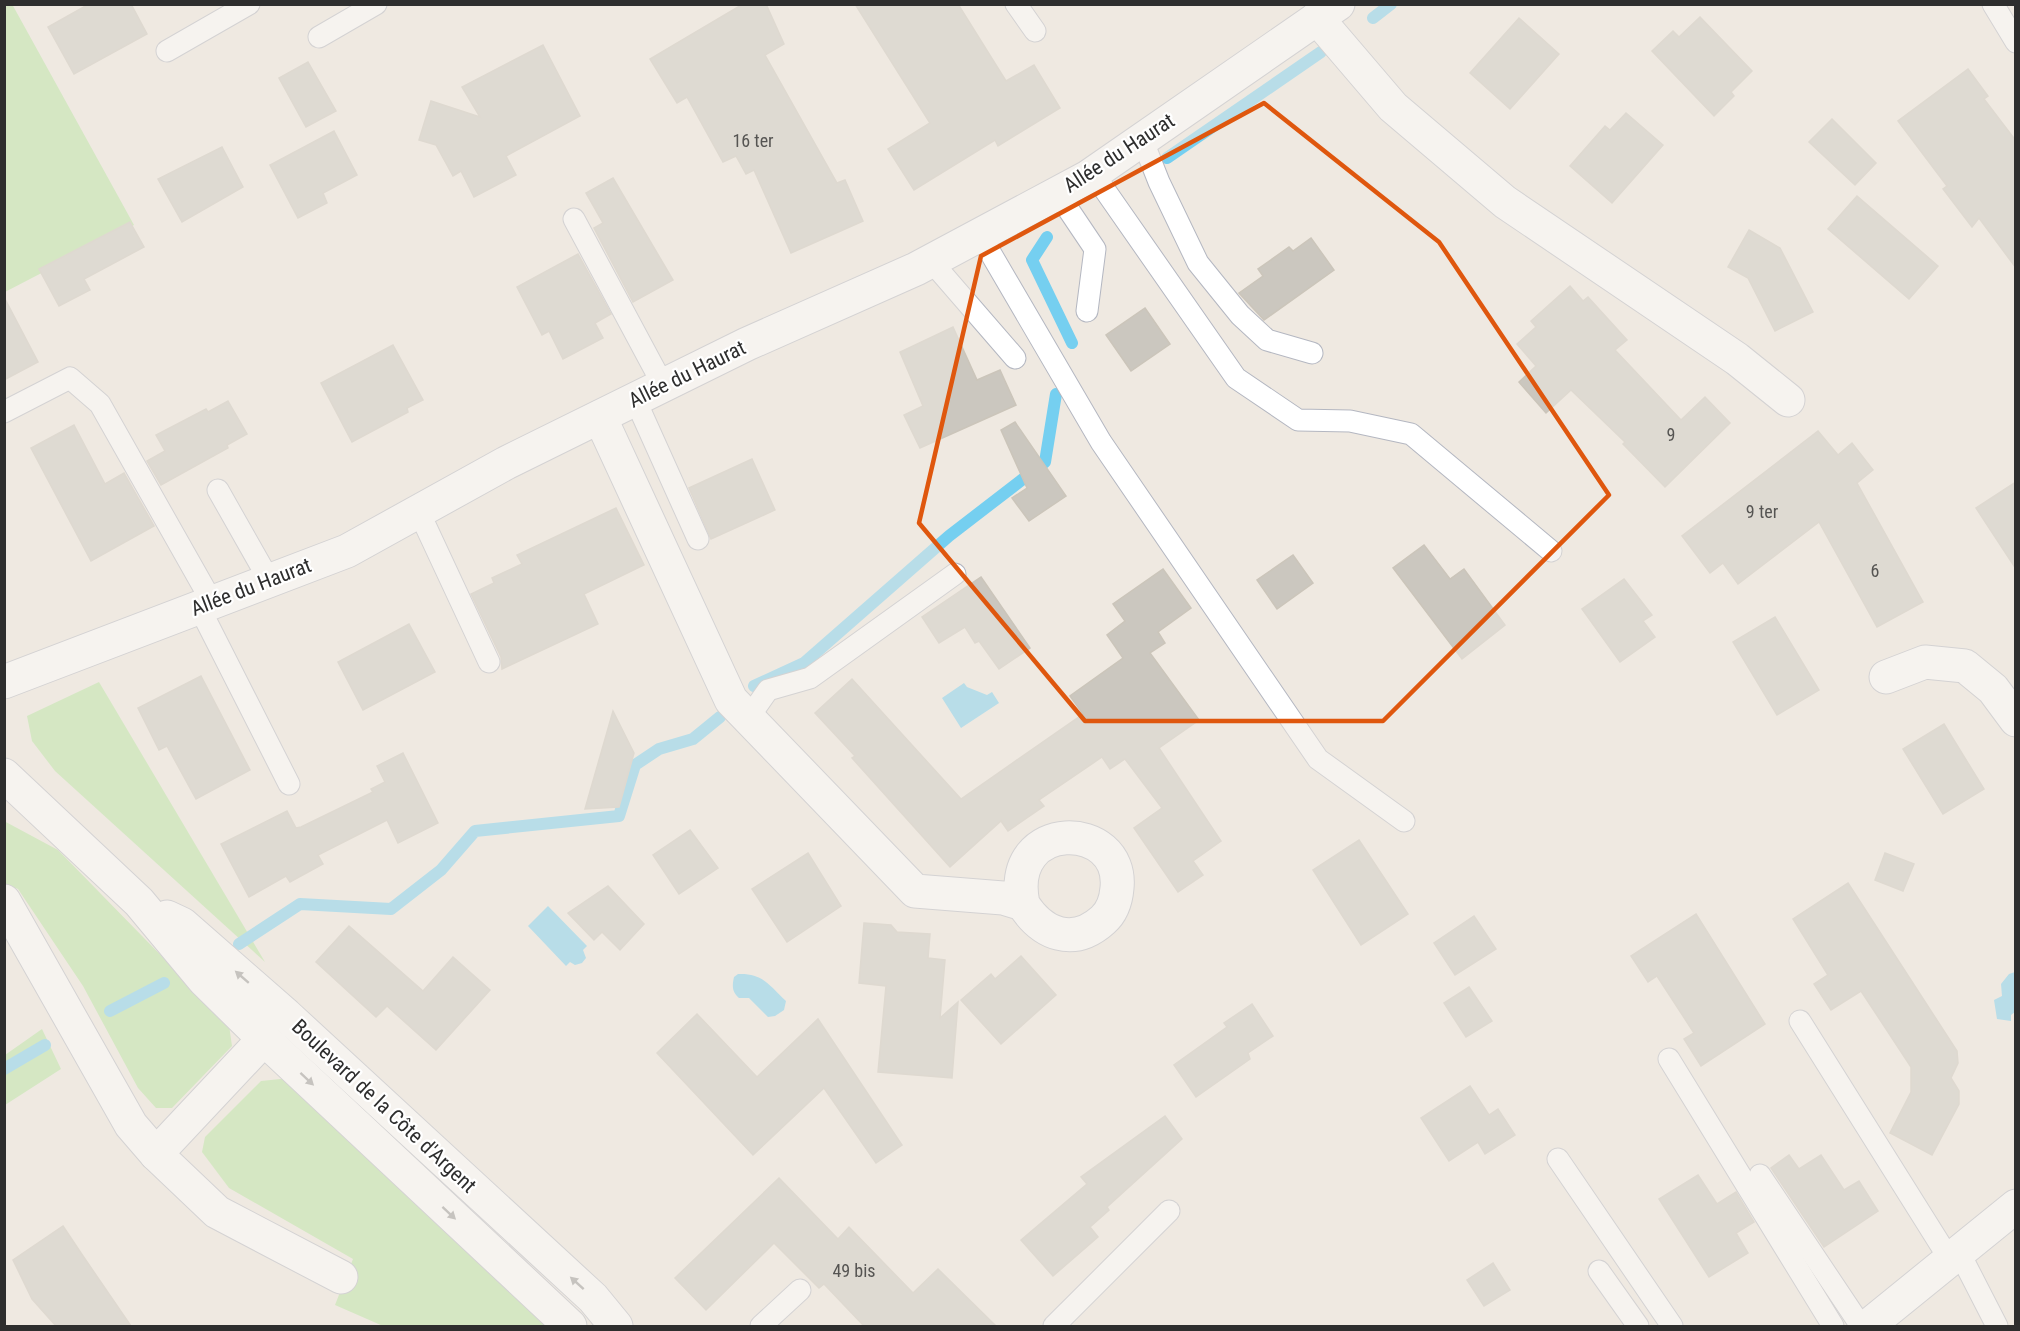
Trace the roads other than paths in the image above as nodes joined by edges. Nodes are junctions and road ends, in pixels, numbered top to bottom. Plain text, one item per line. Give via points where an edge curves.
1 (249, 4) edge
2 (376, 4) edge
3 (1016, 4) edge
4 (1993, 4) edge
5 (1327, 11) edge
6 (1035, 31) dead end
7 (319, 37) dead end
8 (2016, 42) edge
9 (167, 51) dead end
10 (1142, 139) junction
11 (1093, 173) junction
12 (1058, 194) junction
13 (574, 219) dead end
14 (980, 235) junction
15 (931, 261) junction
16 (1087, 311) dead end
17 (1312, 353) dead end
18 (1015, 358) dead end
19 (649, 392) junction
20 (1788, 400) dead end
21 (4, 412) edge
22 (600, 417) junction
23 (218, 490) dead end
24 (419, 512) junction
25 (698, 539) dead end
26 (1551, 551) dead end
27 (956, 574) dead end
28 (269, 580) junction
29 (206, 605) junction
30 (489, 662) dead end
31 (1886, 677) dead end
32 (4, 682) edge
33 (749, 717) junction
34 (2016, 720) edge
35 (4, 775) edge
36 (289, 784) dead end
37 (1404, 821) dead end
38 (4, 901) edge
39 (139, 902) junction
40 (1023, 904) dead end
41 (286, 1015) junction
42 (1800, 1021) dead end
43 (264, 1039) junction
44 (1669, 1059) dead end
45 (156, 1154) junction
46 (1558, 1159) dead end
47 (1760, 1175) dead end
48 (2016, 1206) edge
49 (1169, 1211) dead end
50 (1954, 1256) junction
51 (1599, 1271) dead end
52 (341, 1277) dead end
53 (800, 1290) dead end
54 (570, 1326) edge
55 (616, 1326) edge
56 (761, 1326) edge
57 (1054, 1326) edge
58 (1638, 1326) edge
59 (1672, 1326) edge
60 (1833, 1326) edge
61 (1861, 1326) edge
62 (1868, 1326) edge
63 (1997, 1326) edge

1 - 9 lane
2 - 7 lane
3 - 6 lane
4 - 8 lane
5 - 10 street, Allée du Haurat
5 - 20 street via 1393,107 1505,202 1737,359
10 - 11 street, Allée du Haurat
10 - 17 lane via 1198,263 1239,315 1267,340
11 - 12 street, Allée du Haurat
11 - 26 lane via 1236,378 1298,420 1350,421 1411,434
12 - 14 street, Allée du Haurat
12 - 16 lane via 1095,249
13 - 19 lane
14 - 15 street, Allée du Haurat
14 - 37 lane via 1101,442 1318,759
15 - 18 lane
15 - 19 street, Allée du Haurat
19 - 22 street, Allée du Haurat
19 - 25 lane
21 - 29 lane via 70,378 100,404
22 - 24 street, Allée du Haurat
22 - 33 street via 732,700
23 - 28 lane
24 - 28 street, Allée du Haurat via 347,551
24 - 30 lane
27 - 33 lane via 810,678 768,690
28 - 29 street, Allée du Haurat
29 - 32 street, Allée du Haurat
29 - 36 lane
31 - 34 street via 1925,662 1965,666 1993,689
33 - 40 street via 915,891 1003,898
35 - 39 street, Boulevard de la Côte d'Argent
38 - 45 street via 131,1125
41 -> 39 street, Boulevard de la Côte d'Argent via 182,924
39 - 43 street, Boulevard de la Côte d'Argent via 204,980
41 - 43 street
55 -> 41 street, Boulevard de la Côte d'Argent via 593,1298
42 - 50 lane
43 - 45 street
43 -> 54 street, Boulevard de la Côte d'Argent
44 - 60 lane
45 - 52 street via 217,1212
46 - 59 lane
47 - 61 lane
48 - 50 street
49 - 57 lane
50 - 62 street
50 - 63 lane
51 - 58 lane
53 - 56 lane

